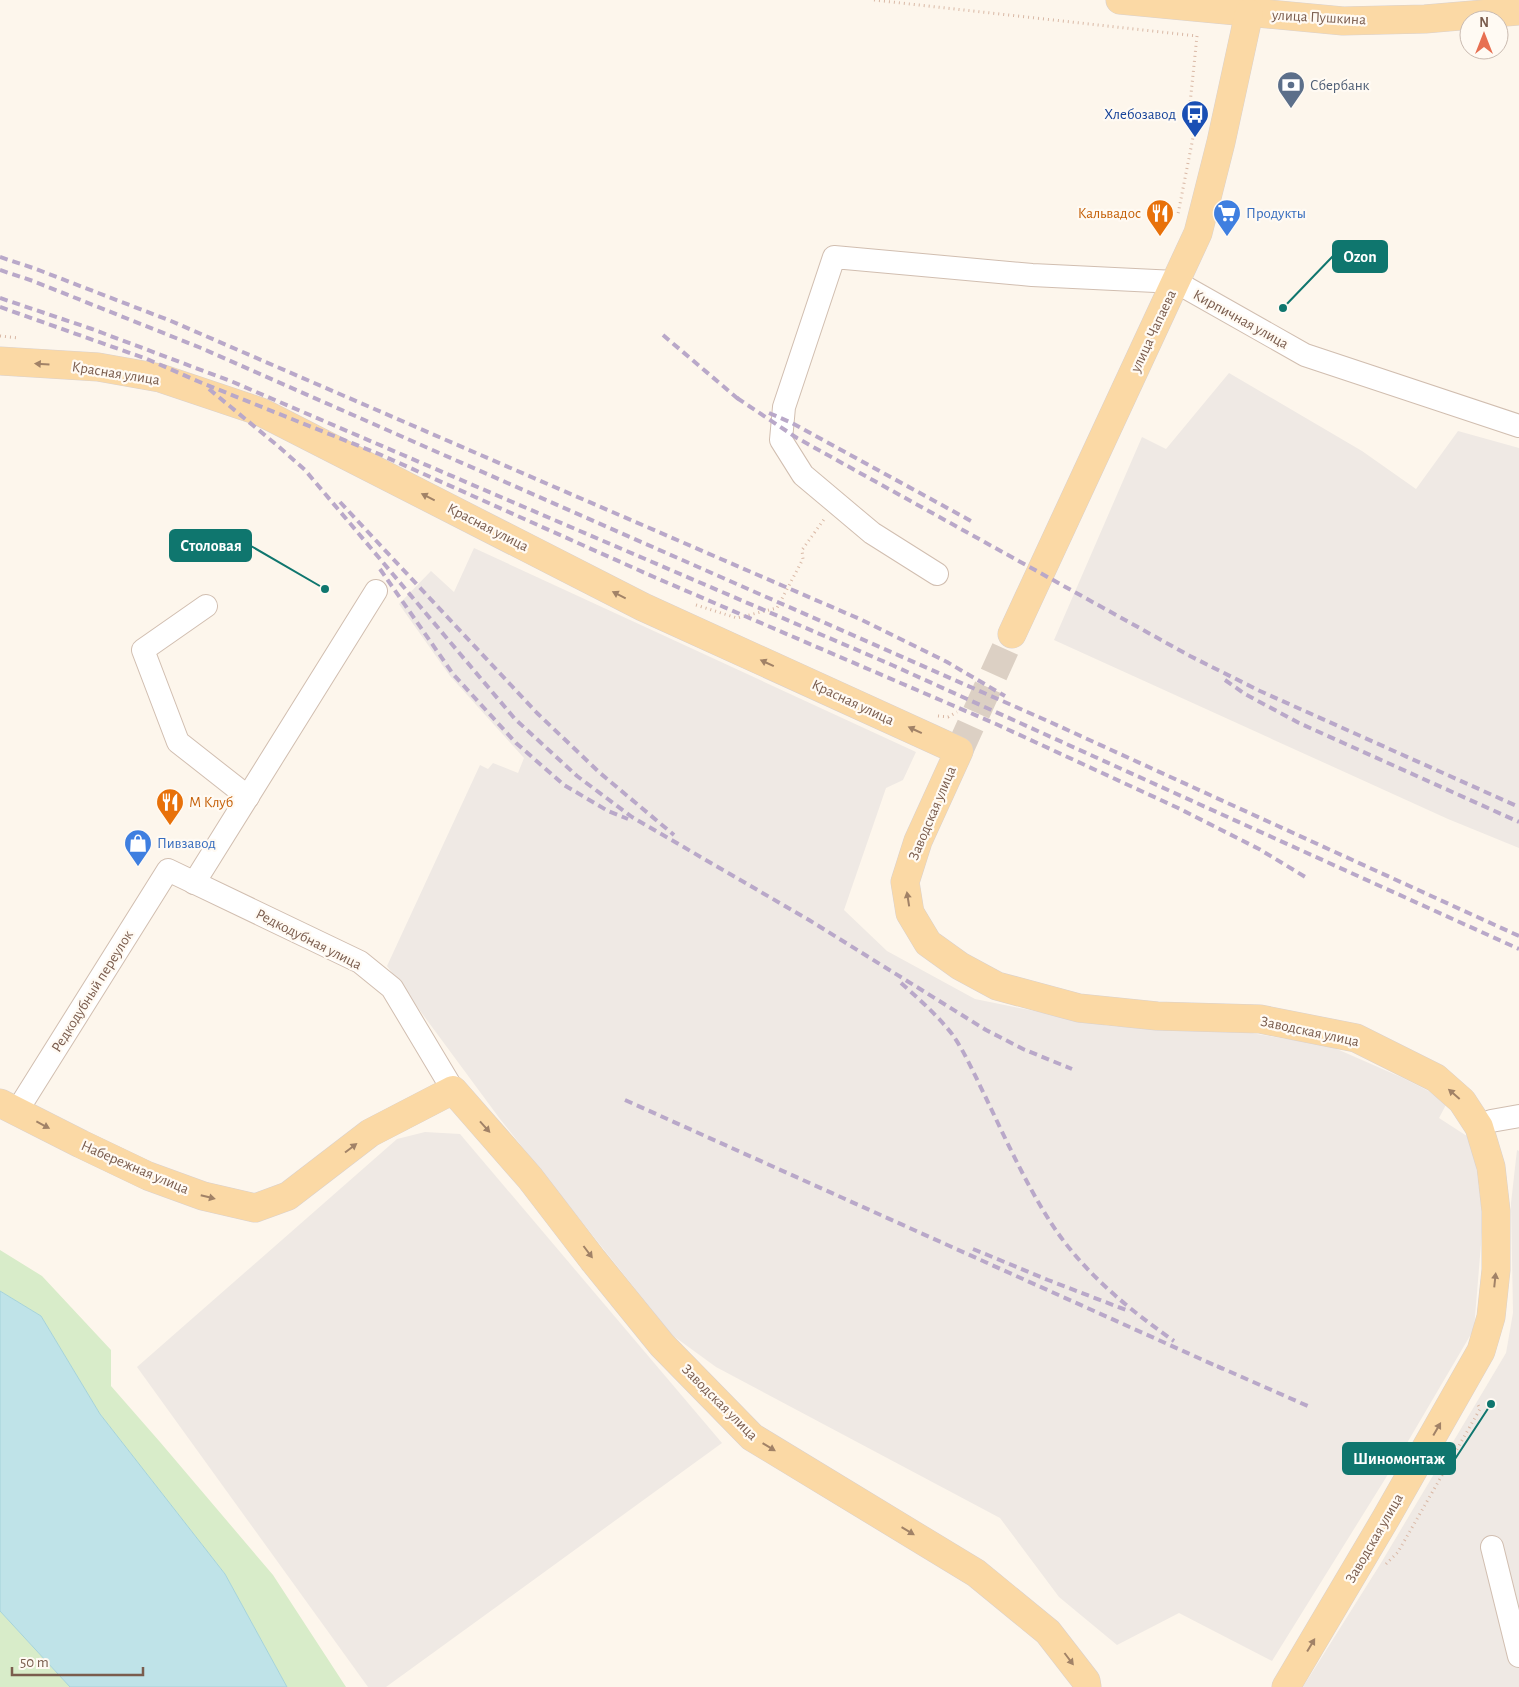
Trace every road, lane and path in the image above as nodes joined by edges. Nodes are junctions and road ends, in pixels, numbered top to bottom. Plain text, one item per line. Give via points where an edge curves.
1 (874, 0) edge
2 (1120, 0) edge
3 (1519, 11) edge
4 (1249, 13) junction
5 (1177, 219) dead end
6 (1176, 282) junction
7 (0, 361) edge
8 (1519, 426) edge
9 (836, 503) junction
10 (937, 574) dead end
11 (376, 591) dead end
12 (695, 604) dead end
13 (206, 606) dead end
14 (1012, 634) tunnel mouth
15 (959, 750) joint
16 (248, 797) junction
17 (168, 870) joint
18 (194, 883) junction
19 (453, 1090) junction
20 (8, 1107) edge
21 (1519, 1116) edge
22 (1479, 1127) junction
23 (1473, 1396) dead end
24 (1492, 1547) dead end
25 (1384, 1565) dead end
26 (1519, 1656) edge
27 (1088, 1687) edge
28 (1286, 1687) edge

1 - 5 path via 1197,36 1190,104 1199,107
2 - 4 main road, улица Пушкина
3 - 4 main road, улица Пушкина via 1425,19 1343,21
4 - 6 main road, улица Чапаева via 1198,233
6 - 8 street, Кирпичная улица via 1305,355
6 - 9 street, Кирпичная улица via 1032,275 834,257 784,407 781,440 803,475
6 - 14 main road, улица Чапаева
15 -> 7 main road, Красная улица via 643,606 261,412 160,378 98,368
9 - 10 street via 872,533
9 - 12 path via 802,550 803,559 777,608 737,618
11 - 16 street
13 - 16 street via 143,650 178,742
22 -> 15 main road, Заводская улица via 1462,1101 1436,1078 1356,1038 1260,1019 1157,1016 1079,1008 997,986 960,966 928,943 910,913 906,882 918,841
16 - 18 street
17 - 18 street, Редкодубная улица
17 - 20 street, Редкодубный переулок
18 - 19 street, Редкодубная улица via 360,962 392,988
20 -> 19 main road, Набережная улица via 148,1176 203,1196 255,1208 288,1196 370,1133
19 -> 27 main road, Заводская улица via 530,1178 662,1345 752,1437 976,1573 1048,1632
21 - 22 street
28 -> 22 main road, Заводская улица via 1481,1351 1491,1317 1496,1270 1496,1211 1491,1167
23 - 25 path via 1480,1409 1398,1552
24 - 26 street

